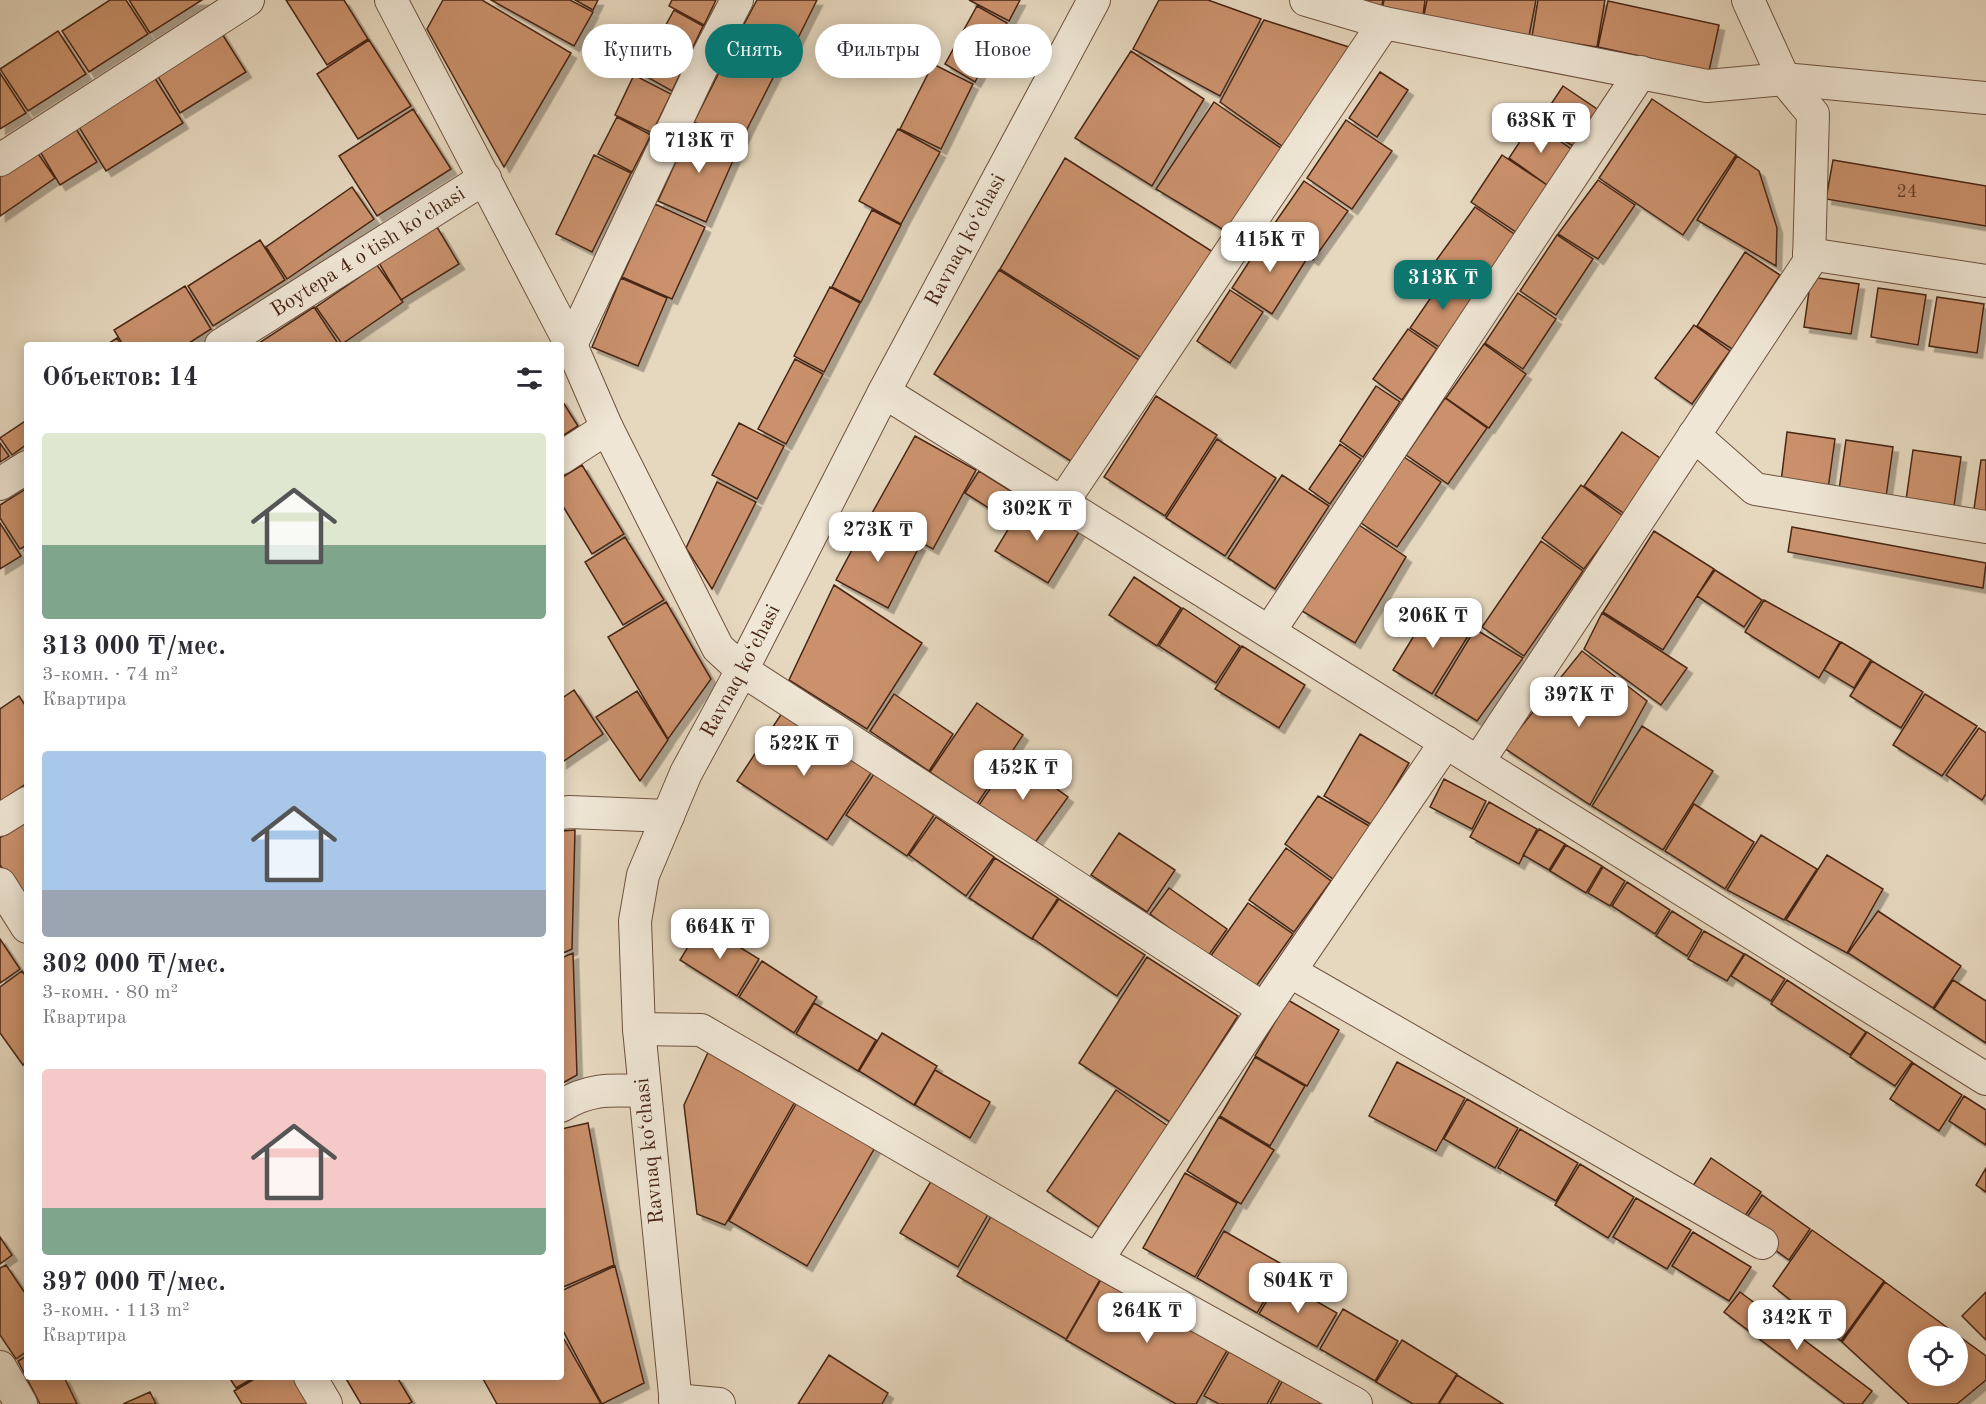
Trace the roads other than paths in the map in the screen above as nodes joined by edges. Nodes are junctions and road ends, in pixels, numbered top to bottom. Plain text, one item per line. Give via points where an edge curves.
1 (248, 0) edge
2 (391, 0) edge
3 (737, 0) edge
4 (1094, 0) edge
5 (1306, 0) edge
6 (1748, 0) edge
7 (1384, 23) junction
8 (1641, 72) junction
9 (1784, 79) junction
10 (1986, 98) edge
11 (0, 160) edge
12 (484, 178) junction
13 (1809, 254) junction
14 (1986, 281) edge
15 (226, 342) edge
16 (572, 345) junction
17 (884, 392) junction
18 (607, 428) junction
19 (1694, 435) junction
20 (564, 456) edge
21 (24, 469) edge
22 (0, 484) edge
23 (1062, 503) junction
24 (1986, 527) edge
25 (1269, 632) junction
26 (742, 670) junction
27 (1446, 742) junction
28 (1478, 762) junction
29 (24, 805) edge
30 (564, 813) edge
31 (668, 816) junction
32 (0, 820) edge
33 (0, 884) edge
34 (24, 922) edge
35 (1291, 972) junction
36 (1264, 1009) junction
37 (639, 1029) junction
38 (1986, 1079) edge
39 (644, 1091) junction
40 (564, 1104) edge
41 (1762, 1244) dead end
42 (1097, 1260) junction
43 (0, 1367) edge
44 (312, 1380) edge
45 (675, 1402) edge
46 (21, 1404) edge
47 (326, 1404) edge
48 (719, 1404) edge
49 (1356, 1404) edge

1 - 11 street
2 - 12 street
3 - 16 street via 700,69
4 - 17 street, Ravnaq ko‘chasi
5 - 7 street
6 - 9 street
7 - 8 street
7 - 23 street
8 - 9 street via 1707,86
8 - 25 street
9 - 10 street
9 - 13 street via 1813,114
12 - 15 street, Boytepa 4 o'tish ko'chasi
12 - 16 street
13 - 14 street
13 - 19 street via 1809,262
16 - 18 street
17 - 23 street
17 - 26 street, Ravnaq ko‘chasi
18 - 20 street
18 - 26 street via 718,648
19 - 24 street via 1755,489
19 - 28 street
21 - 22 street
23 - 25 street
25 - 27 street
26 - 31 street, Ravnaq ko‘chasi via 686,773
26 - 36 street
27 - 28 street
27 - 35 street
28 - 38 street
29 - 32 street
30 - 31 street
31 - 37 street, Ravnaq ko‘chasi via 643,875 635,921
33 - 34 street
35 - 36 street
35 - 41 street
36 - 42 street
37 - 39 street, Ravnaq ko‘chasi
37 - 42 street via 701,1030
39 - 40 street via 606,1090 579,1095
39 - 45 street, Ravnaq ko‘chasi
42 - 49 street
43 - 46 street
44 - 47 street
45 - 48 street

